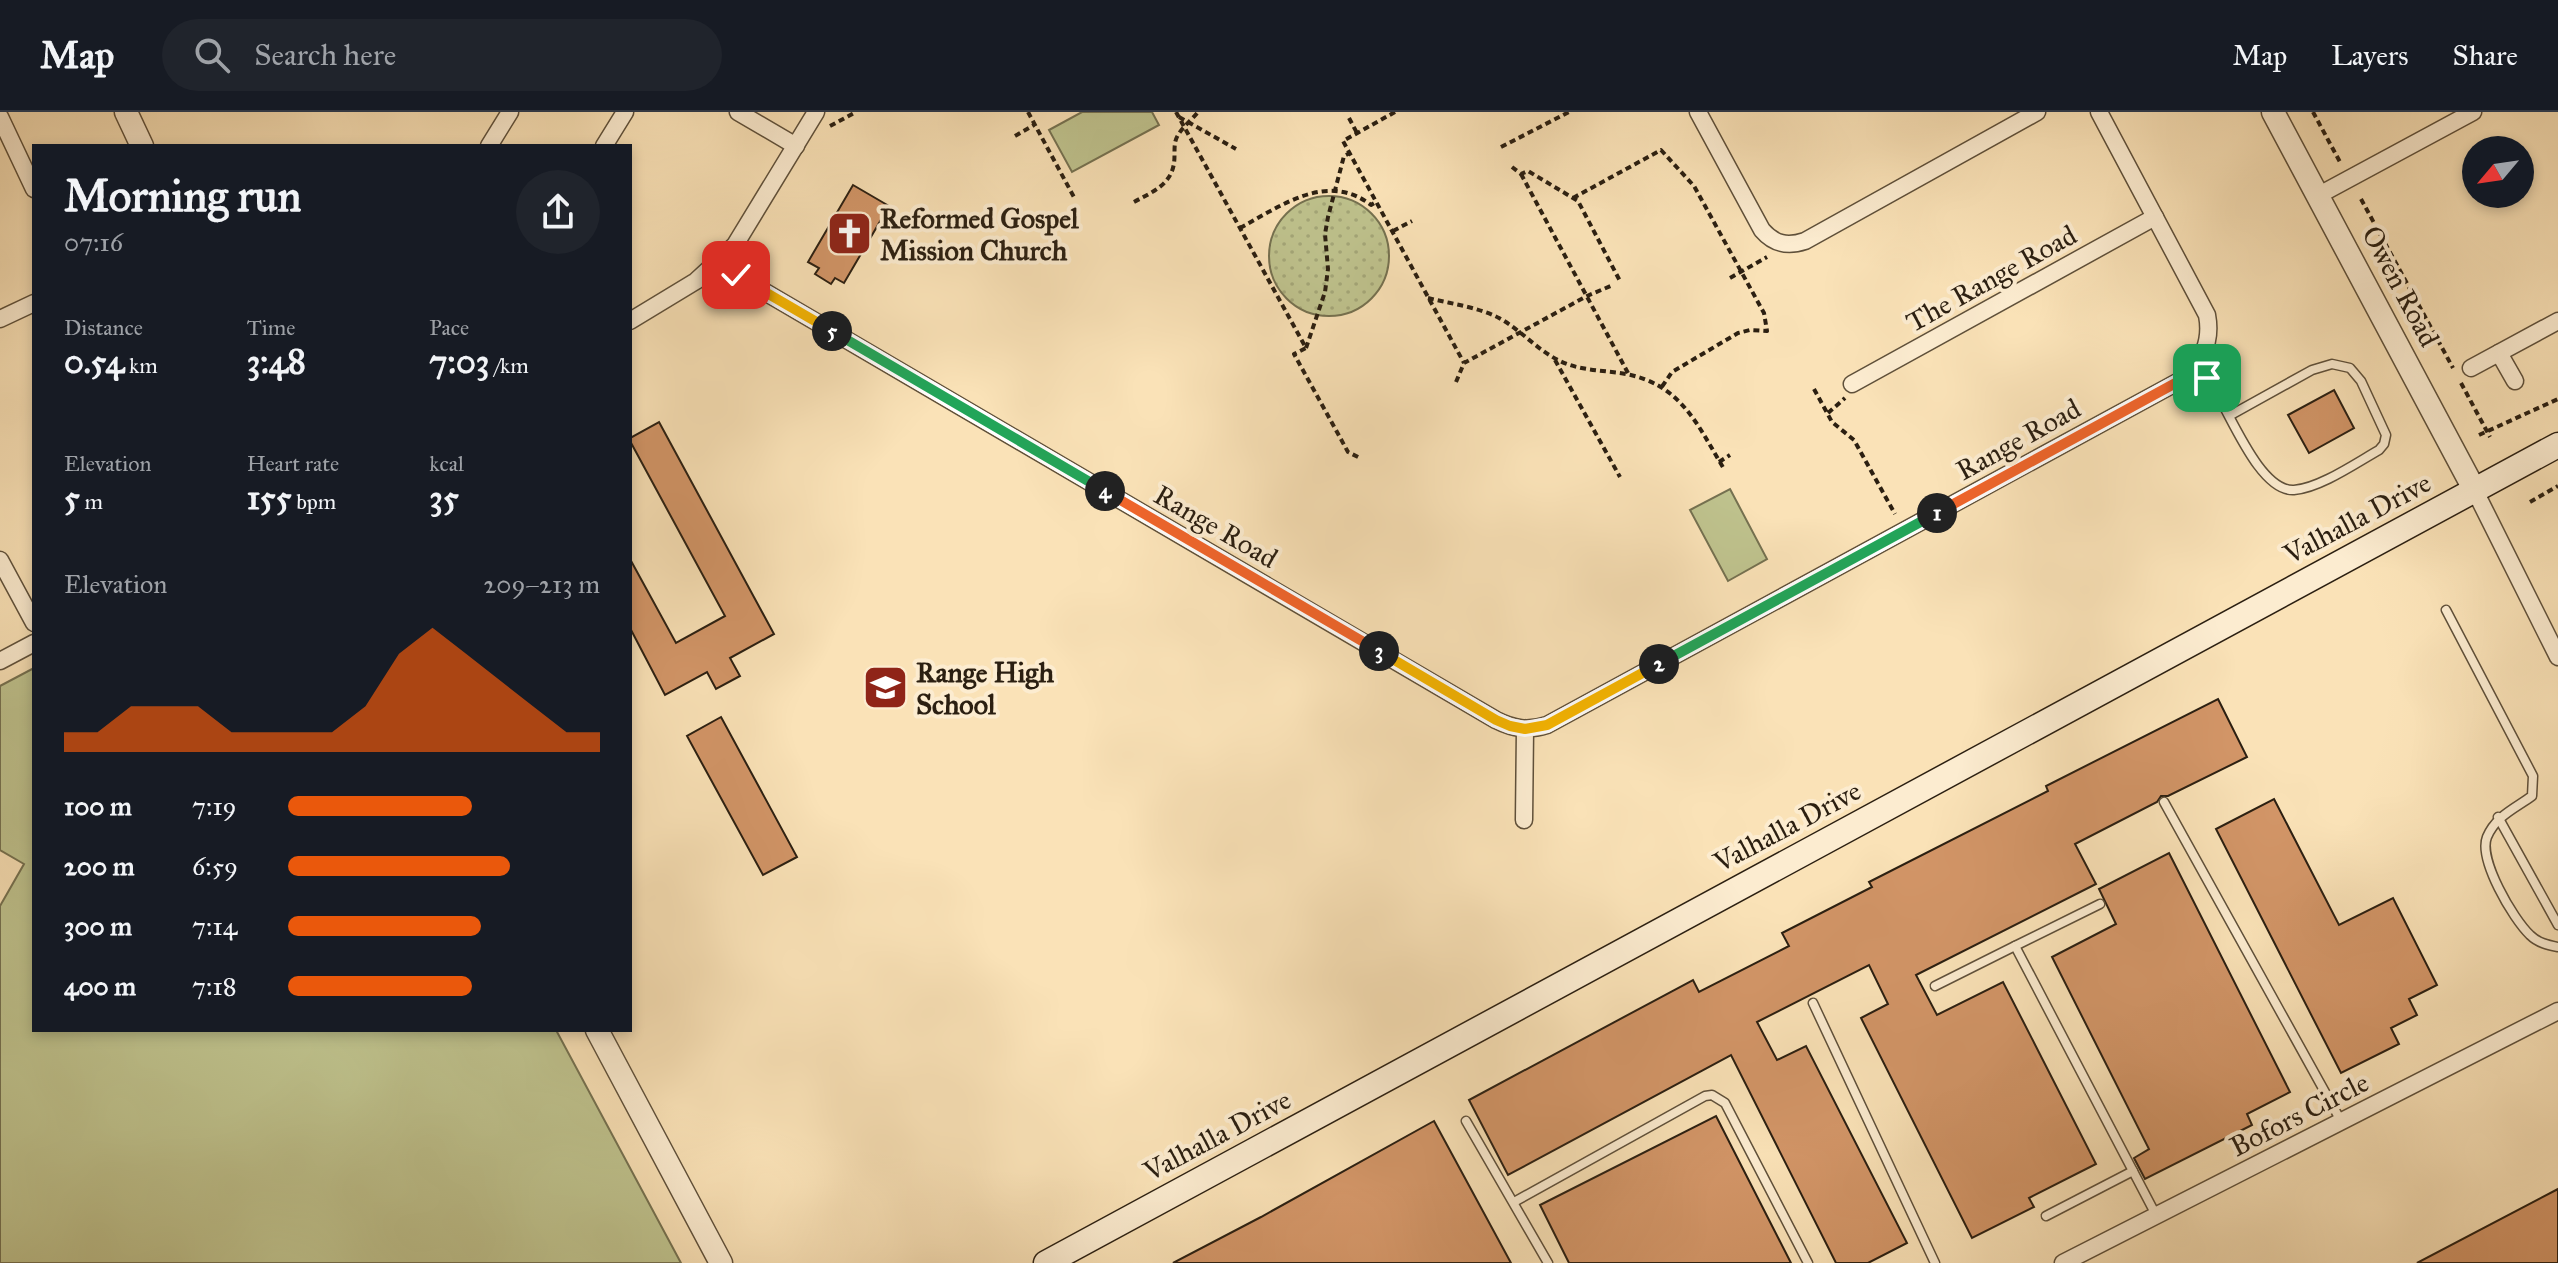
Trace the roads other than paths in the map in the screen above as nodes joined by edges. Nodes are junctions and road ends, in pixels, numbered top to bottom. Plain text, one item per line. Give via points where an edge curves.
1 (126, 112) edge
2 (510, 112) edge
3 (625, 112) edge
4 (738, 112) edge
5 (816, 112) edge
6 (1698, 112) edge
7 (2037, 112) edge
8 (2099, 112) edge
9 (2273, 112) edge
10 (2473, 112) edge
11 (0, 117) edge
12 (141, 144) edge
13 (490, 144) edge
14 (605, 144) edge
15 (796, 146) junction
16 (32, 185) edge
17 (2319, 195) junction
18 (2155, 217) junction
19 (717, 264) junction
20 (32, 304) edge
21 (0, 319) edge
22 (632, 320) edge
23 (2558, 321) edge
24 (2499, 353) junction
25 (2197, 365) junction
26 (2471, 368) dead end
27 (2515, 381) dead end
28 (1854, 389) road end
29 (2229, 416) junction
30 (2558, 445) edge
31 (2474, 489) junction
32 (0, 560) edge
33 (2446, 610) dead end
34 (32, 619) edge
35 (32, 644) edge
36 (2558, 657) edge
37 (0, 661) edge
38 (1525, 729) junction
39 (2164, 802) dead end
40 (2498, 817) junction
41 (1524, 820) dead end
42 (2100, 904) dead end
43 (2558, 925) edge
44 (2015, 946) junction
45 (2558, 947) edge
46 (1935, 986) dead end
47 (1813, 1003) dead end
48 (2558, 1011) edge
49 (598, 1032) edge
50 (1466, 1121) dead end
51 (2342, 1122) junction
52 (2133, 1171) junction
53 (1514, 1202) junction
54 (2046, 1216) dead end
55 (2156, 1216) junction
56 (721, 1263) edge
57 (1046, 1263) edge
58 (1548, 1263) edge
59 (1808, 1263) edge
60 (1935, 1263) edge
61 (2063, 1263) edge

1 - 12 street
2 - 13 street
3 - 14 street
4 - 15 street
5 - 15 street
6 - 7 street via 1762,230 1786,245 1805,241
8 - 18 street
9 - 17 street, Owen Road
10 - 17 street
11 - 16 street
15 - 19 street via 742,237
17 - 31 street, Owen Road
18 - 25 street via 2207,315 2208,343
18 - 28 street, The Range Road
19 - 22 street
19 - 38 street, Range Road via 1496,720
20 - 21 street
23 - 24 street
24 - 26 street
24 - 27 street
25 - 29 lane
25 - 38 street, Range Road via 2183,379 1547,725
29 - 29 lane via 2268,478 2292,490 2312,486 2379,450 2386,435 2355,373 2332,364
30 - 31 main road, Valhalla Drive
31 - 36 street
31 - 57 main road, Valhalla Drive
32 - 34 street
33 - 40 lane via 2533,776 2532,796
35 - 37 street
38 - 41 street
39 - 51 lane
40 - 43 lane
40 - 45 lane via 2486,839 2494,878 2531,937
42 - 44 lane
44 - 46 lane
44 - 52 lane
47 - 60 lane
48 - 51 street, Bofors Circle
49 - 56 street
50 - 53 lane
51 - 55 street, Bofors Circle
52 - 54 lane
52 - 55 lane
53 - 58 lane
53 - 59 lane via 1712,1095 1725,1103
55 - 61 street, Bofors Circle

